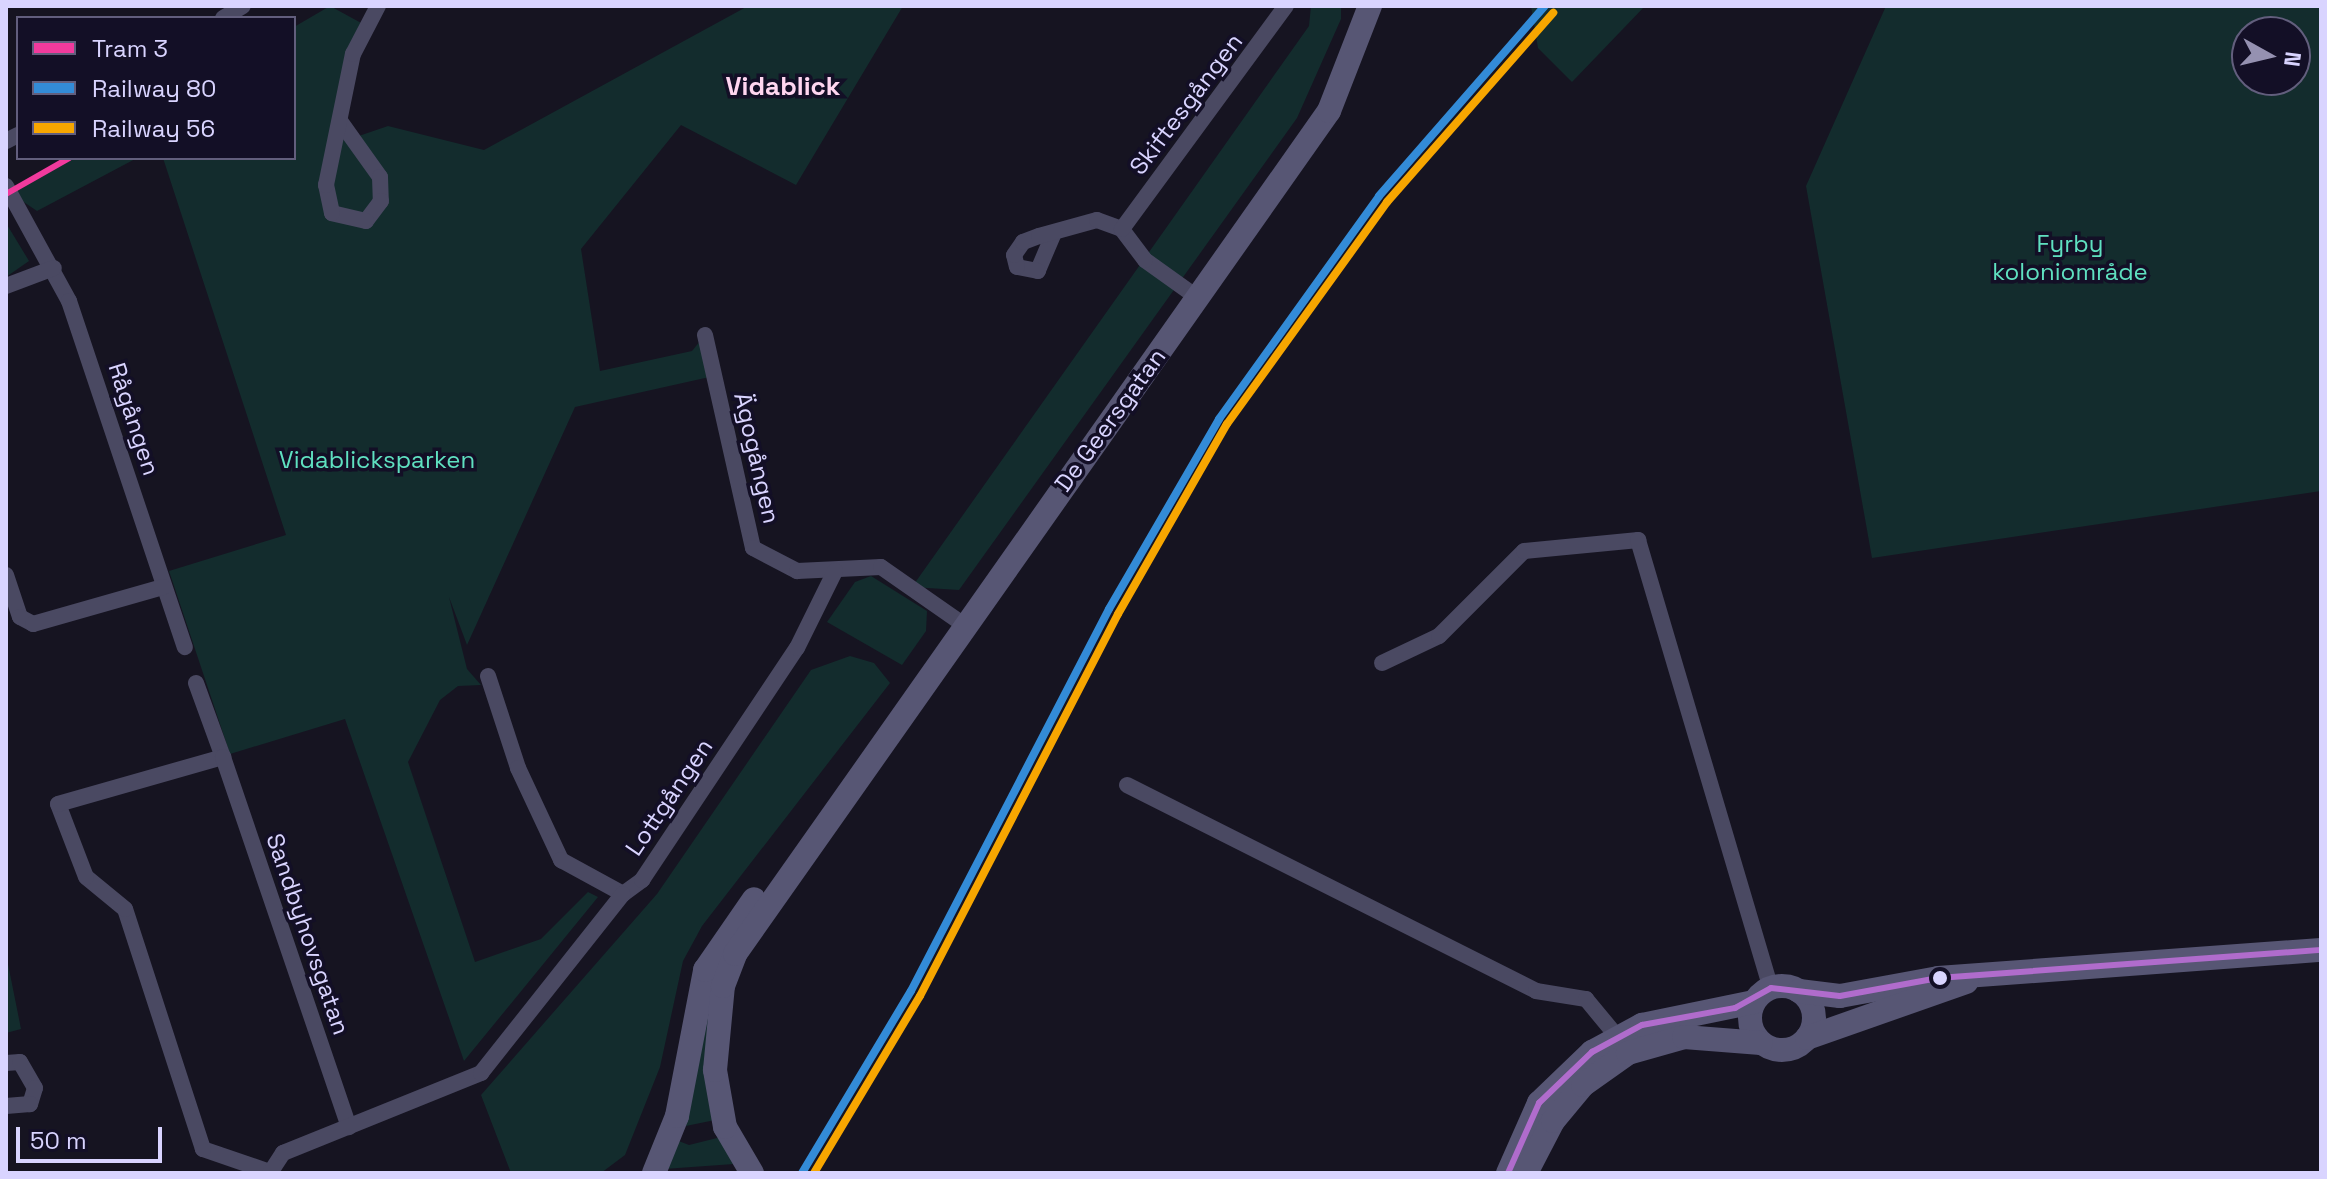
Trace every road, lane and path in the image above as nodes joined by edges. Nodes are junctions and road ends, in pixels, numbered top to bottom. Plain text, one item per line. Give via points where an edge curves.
1 (378, 6) edge
2 (1286, 6) edge
3 (1370, 6) edge
4 (340, 121) junction
5 (6, 186) edge
6 (1122, 229) junction
7 (1053, 235) dead end
8 (54, 268) junction
9 (6, 286) edge
10 (1198, 298) junction
11 (705, 335) dead end
12 (835, 571) junction
13 (6, 575) edge
14 (163, 587) junction
15 (964, 625) junction
16 (185, 647) dead end
17 (1382, 663) dead end
18 (488, 676) dead end
19 (196, 683) dead end
20 (223, 757) junction
21 (1127, 785) dead end
22 (825, 820) junction
23 (623, 894) junction
24 (2321, 950) edge
25 (1968, 981) junction
26 (1799, 991) junction
27 (1763, 995) junction
28 (1807, 1038) junction
29 (1761, 1043) junction
30 (1623, 1044) junction
31 (6, 1063) edge
32 (681, 1075) junction
33 (6, 1106) edge
34 (349, 1127) junction
35 (270, 1173) edge
36 (639, 1173) edge
37 (654, 1173) edge
38 (752, 1173) edge
39 (1508, 1173) edge
40 (1526, 1173) edge

1 - 4 street via 353,54
2 - 6 street, Skiftesgången
3 - 10 main road, De Geersgatan via 1329,111
4 - 4 street via 326,202 341,218 366,221 381,201 380,177
5 - 8 street, Rågången
6 - 7 street via 1097,220
6 - 10 street via 1145,260
8 - 9 street
8 - 14 street, Rågången
10 - 15 main road, De Geersgatan
11 - 12 street, Ägogången via 753,548 774,564
12 - 15 street, Ägogången via 864,562 881,567
12 - 23 street, Lottgången via 797,648 642,880
13 - 14 street via 20,617 33,624
14 - 16 street, Rågången
15 - 22 main road, De Geersgatan
17 - 27 street via 1439,636 1524,551 1638,540
18 - 23 street via 518,768 561,860
19 - 20 street, Sandbyhovsgatan
20 - 34 street, Sandbyhovsgatan
20 - 35 street via 58,804 86,877 125,909 203,1149
21 - 30 street via 1536,991 1586,999
22 - 32 main road, De Geersgatan via 727,929 693,1007
22 - 38 main road, De Geersgatan via 750,926 723,986 715,1028 718,1102
23 - 34 street via 481,1073
24 - 25 main road
25 - 26 main road via 1938,978 1840,996
25 - 28 main road
26 - 27 main road
26 - 28 main road via 1814,1016
27 - 29 main road via 1750,1023
27 - 30 main road
28 - 29 main road via 1789,1049
29 - 30 main road via 1684,1037
30 - 39 main road via 1539,1103
30 - 40 main road via 1553,1121
31 - 33 street via 20,1062 35,1088 30,1104
32 - 36 main road, De Geersgatan
32 - 37 main road, De Geersgatan via 677,1116
34 - 35 street via 283,1153

